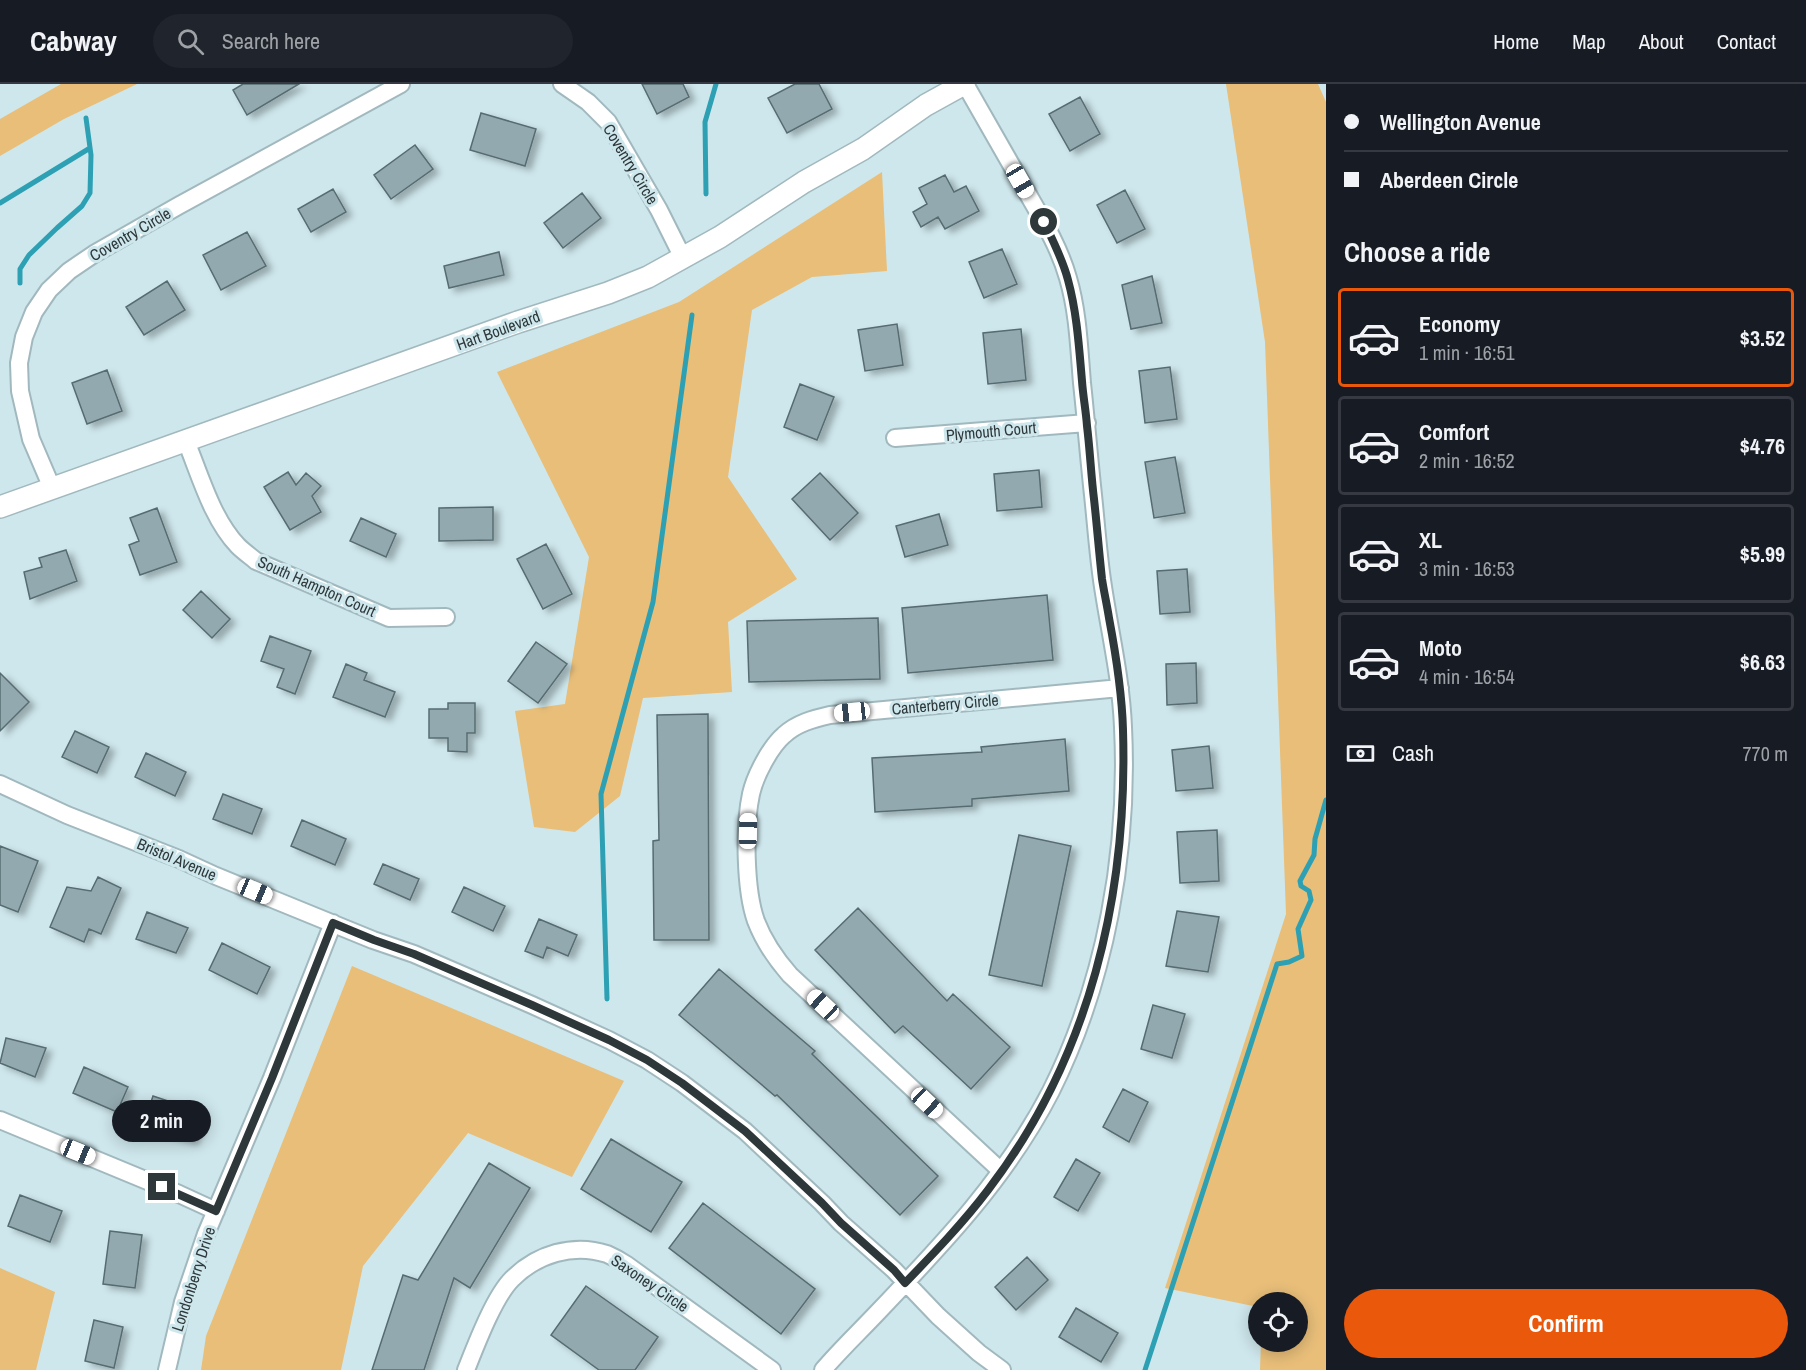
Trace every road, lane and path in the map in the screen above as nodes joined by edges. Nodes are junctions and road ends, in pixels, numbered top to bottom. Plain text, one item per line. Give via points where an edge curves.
1 (401, 84) edge
2 (562, 84) edge
3 (964, 84) edge
4 (682, 258) junction
5 (1087, 423) junction
6 (895, 438) dead end
7 (186, 441) junction
8 (52, 488) junction
9 (0, 507) edge
10 (446, 617) dead end
11 (1120, 688) junction
12 (0, 784) edge
13 (333, 923) junction
14 (0, 1120) edge
15 (1001, 1171) junction
16 (216, 1211) junction
17 (905, 1283) junction
18 (167, 1370) edge
19 (466, 1370) edge
20 (772, 1370) edge
21 (823, 1370) edge
22 (1002, 1370) edge

1 - 8 street, Coventry Circle via 94,254 49,290 24,337 20,391 31,439
2 - 4 street, Coventry Circle via 608,122
3 - 4 street, Hart Boulevard
3 - 5 street via 1044,222 1068,278 1080,346
4 - 7 street, Hart Boulevard via 623,287
5 - 6 street, Plymouth Court
5 - 11 street via 1102,580
7 - 8 street, Hart Boulevard
7 - 10 street, South Hampton Court via 223,525 238,546 256,561 389,618
8 - 9 street, Hart Boulevard
11 - 15 street via 1123,730 1119,855 1096,978 1050,1093
11 - 15 street, Canterberry Circle via 830,715 805,721 783,735 752,792 748,815 749,891 756,921 776,959
12 - 13 street, Bristol Avenue
13 - 16 street, Londonberry Drive
13 - 17 street, Bristol Avenue via 532,1005 647,1060 745,1131
14 - 16 street
15 - 17 street via 967,1216
16 - 18 street, Londonberry Drive via 183,1302
17 - 21 street
17 - 22 street, Bristol Avenue
19 - 20 street, Saxoney Circle via 491,1312 511,1280 533,1262 556,1252 583,1250 607,1254 627,1265

